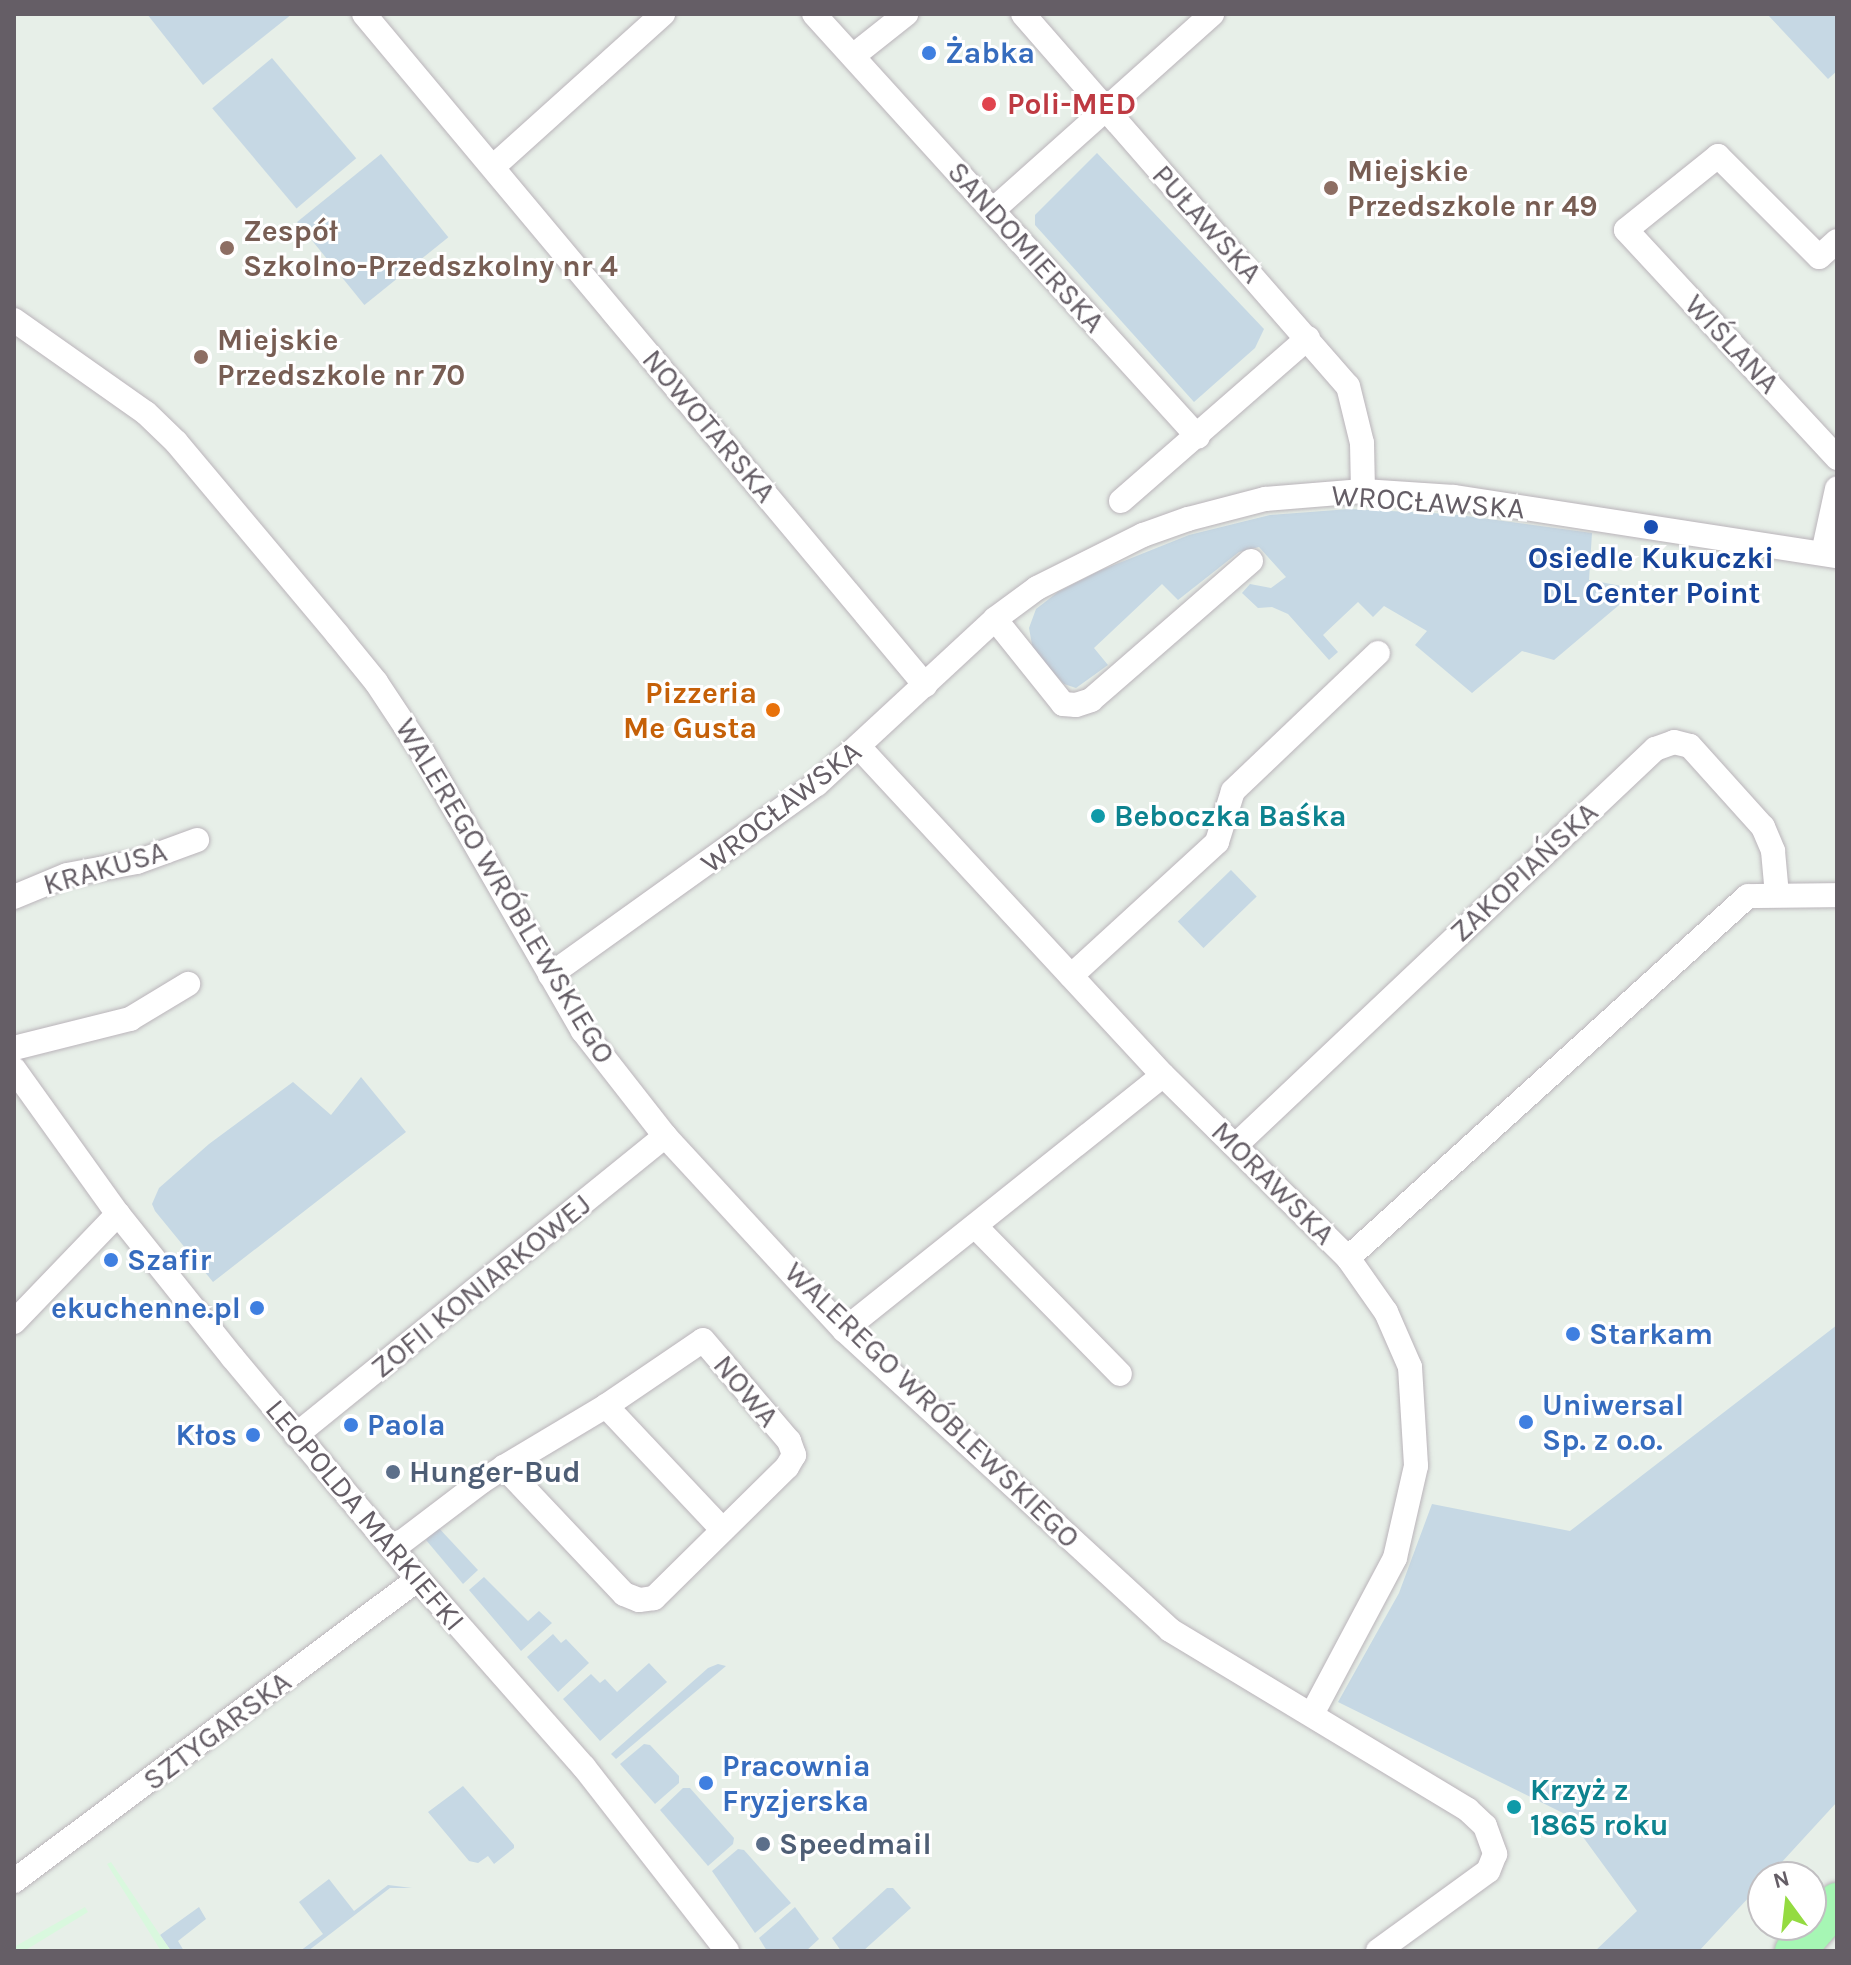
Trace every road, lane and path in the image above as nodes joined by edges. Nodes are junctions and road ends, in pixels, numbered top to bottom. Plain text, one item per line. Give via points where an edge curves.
1 (364, 14) edge
2 (663, 14) edge
3 (814, 14) edge
4 (906, 14) edge
5 (1023, 14) edge
6 (1212, 14) edge
7 (853, 56) junction
8 (1105, 109) junction
9 (493, 167) junction
10 (993, 210) junction
11 (1837, 241) edge
12 (14, 320) edge
13 (1308, 338) junction
14 (1198, 437) junction
15 (1837, 458) edge
16 (1837, 489) edge
17 (1363, 491) junction
18 (1121, 501) dead end
19 (1830, 554) edge
20 (1251, 561) dead end
21 (995, 619) junction
22 (1378, 653) dead end
23 (925, 685) junction
24 (859, 747) junction
25 (197, 840) dead end
26 (1777, 895) junction
27 (1837, 895) edge
28 (14, 897) edge
29 (550, 975) junction
30 (1071, 976) junction
31 (188, 984) dead end
32 (14, 1048) edge
33 (1163, 1075) junction
34 (18, 1084) edge
35 (665, 1136) junction
36 (1236, 1145) junction
37 (118, 1214) junction
38 (975, 1226) junction
39 (1348, 1258) junction
40 (14, 1322) edge
41 (844, 1330) junction
42 (1120, 1374) dead end
43 (606, 1406) junction
44 (296, 1435) junction
45 (504, 1467) junction
46 (722, 1529) junction
47 (394, 1548) junction
48 (418, 1579) junction
49 (1312, 1714) junction
50 (14, 1881) edge
51 (1837, 1903) edge
52 (727, 1951) edge
53 (1378, 1951) edge
54 (1795, 1951) edge

1 - 9 street, NOWOTARSKA
2 - 9 street
3 - 7 street, SANDOMIERSKA
4 - 7 street
5 - 8 street, PUŁAWSKA
6 - 8 street
7 - 10 street, SANDOMIERSKA
8 - 10 street
8 - 13 street, PUŁAWSKA
9 - 23 street, NOWOTARSKA
10 - 14 street, SANDOMIERSKA
11 - 15 street, WIŚLANA via 1819,257 1718,156 1626,230
12 - 29 street, WALEREGO WRÓBLEWSKIEGO via 135,405 176,442 337,634 423,753
13 - 14 street
13 - 17 street, PUŁAWSKA via 1348,386 1362,443
14 - 18 street
16 - 19 street
17 - 19 street, WROCŁAWSKA via 1454,497
17 - 21 street, WROCŁAWSKA via 1265,499 1158,529 1051,580
20 - 21 street via 1091,700 1076,705 1063,704
21 - 23 street, WROCŁAWSKA
22 - 30 street via 1233,791 1217,842
23 - 24 street, WROCŁAWSKA
24 - 29 street, WROCŁAWSKA via 774,818
24 - 30 street, MORAWSKA
25 - 28 street, KRAKUSA via 137,862 67,875
26 - 27 street
26 - 36 street, ZAKOPIAŃSKA via 1773,851 1763,827 1690,746 1674,742 1655,749
26 - 39 street via 1748,896
29 - 35 street, WALEREGO WRÓBLEWSKIEGO via 583,1031
30 - 33 street, MORAWSKA
31 - 32 street via 130,1019
33 - 36 street, MORAWSKA
33 - 38 street
34 - 37 street, LEOPOLDA MARKIEFKI
35 - 41 street, WALEREGO WRÓBLEWSKIEGO
35 - 44 street, ZOFII KONIARKOWEJ
36 - 39 street, MORAWSKA
37 - 40 street
37 - 44 street, LEOPOLDA MARKIEFKI
38 - 41 street
38 - 42 street
39 - 49 street, MORAWSKA via 1386,1312 1410,1367 1416,1466 1395,1558
41 - 49 street, WALEREGO WRÓBLEWSKIEGO via 1170,1630
43 - 45 street, NOWA
43 - 46 street
43 - 46 street, NOWA via 703,1340 789,1441 794,1455
44 - 47 street, LEOPOLDA MARKIEFKI
45 - 46 street, NOWA via 624,1594 639,1600 654,1598
45 - 47 street, NOWA
47 - 48 street, LEOPOLDA MARKIEFKI
48 - 50 street, SZTYGARSKA
48 - 52 street, LEOPOLDA MARKIEFKI via 584,1767
49 - 53 street, WALEREGO WRÓBLEWSKIEGO via 1468,1810 1492,1839 1495,1854 1488,1871
51 - 54 highway

